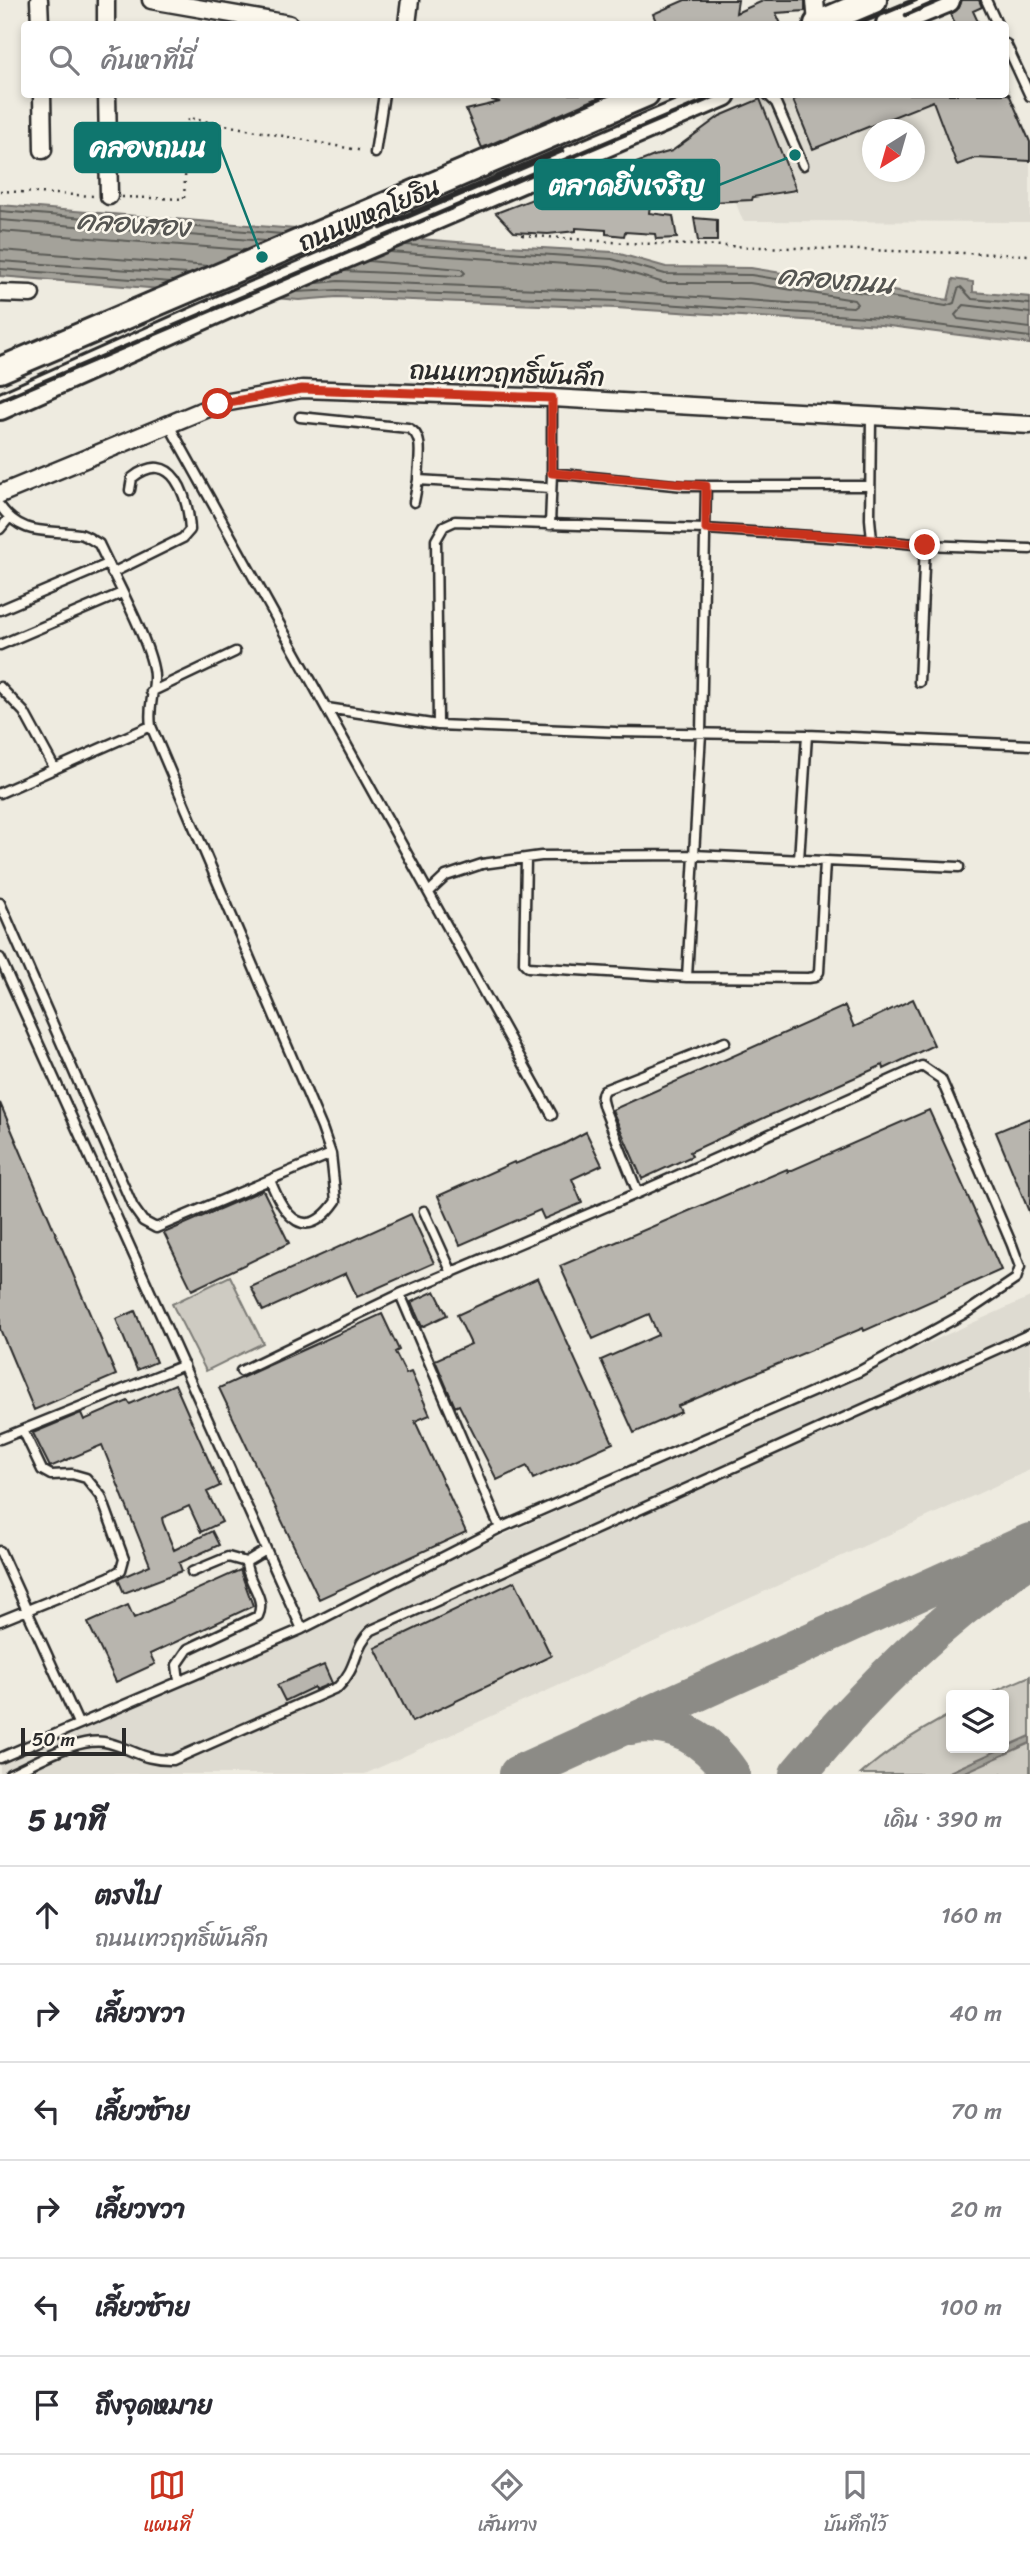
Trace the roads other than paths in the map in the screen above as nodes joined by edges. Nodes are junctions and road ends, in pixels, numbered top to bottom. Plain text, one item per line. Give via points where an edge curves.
1 (39, 0) edge
2 (106, 0) edge
3 (151, 0) edge
4 (410, 0) edge
5 (815, 0) edge
6 (874, 0) edge
7 (947, 0) edge
8 (986, 0) edge
9 (199, 3) edge
10 (40, 21) edge
11 (106, 21) edge
12 (276, 21) edge
13 (407, 21) edge
14 (817, 21) edge
15 (824, 21) edge
16 (896, 21) edge
17 (995, 21) edge
18 (1009, 50) edge
19 (1030, 96) edge
20 (42, 98) edge
21 (107, 98) edge
22 (383, 98) edge
23 (636, 98) edge
24 (714, 98) edge
25 (771, 98) edge
26 (43, 150) dead end
27 (375, 153) road end
28 (803, 165) dead end
29 (109, 197) road end
30 (0, 293) edge
31 (31, 294) dead end
32 (0, 370) edge
33 (552, 398) junction
34 (0, 407) edge
35 (872, 416) junction
36 (300, 417) dead end
37 (169, 425) junction
38 (1030, 425) edge
39 (552, 473) junction
40 (418, 480) junction
41 (706, 486) junction
42 (870, 486) junction
43 (551, 488) junction
44 (130, 490) dead end
45 (0, 495) edge
46 (414, 502) dead end
47 (0, 506) edge
48 (9, 518) junction
49 (550, 525) junction
50 (0, 529) edge
51 (706, 529) junction
52 (872, 540) junction
53 (925, 545) junction
54 (1030, 549) edge
55 (108, 564) junction
56 (112, 573) junction
57 (122, 593) junction
58 (0, 610) edge
59 (0, 645) edge
60 (236, 652) dead end
61 (919, 682) dead end
62 (0, 687) edge
63 (151, 692) junction
64 (327, 708) junction
65 (438, 725) junction
66 (151, 726) junction
67 (701, 733) junction
68 (807, 735) junction
69 (1030, 745) edge
70 (55, 769) junction
71 (0, 793) edge
72 (693, 855) junction
73 (526, 858) junction
74 (800, 860) junction
75 (825, 861) junction
76 (959, 867) dead end
77 (429, 891) junction
78 (0, 904) edge
79 (0, 958) edge
80 (687, 976) junction
81 (725, 1042) dead end
82 (552, 1115) dead end
83 (331, 1154) junction
84 (270, 1180) junction
85 (638, 1193) junction
86 (424, 1211) dead end
87 (452, 1273) junction
88 (400, 1294) junction
89 (1030, 1334) edge
90 (184, 1365) junction
91 (242, 1371) dead end
92 (23, 1430) junction
93 (0, 1439) edge
94 (500, 1528) junction
95 (266, 1550) junction
96 (0, 1551) edge
97 (246, 1562) junction
98 (192, 1572) dead end
99 (27, 1608) junction
100 (0, 1620) edge
101 (302, 1629) junction
102 (179, 1681) junction
103 (78, 1723) junction
104 (0, 1758) edge
105 (10, 1774) edge

1 - 10 street
2 - 11 street
3 - 9 street
4 - 13 street
5 - 14 street
6 - 15 main road
7 - 16 main road
8 - 17 lane
9 - 12 street
18 - 19 lane
20 - 26 street
21 - 29 street
22 - 27 lane
23 - 32 main road, ถนนพหลโยธิน
24 - 34 main road, ถนนพหลโยธิน
25 - 28 lane
30 - 31 street
33 - 35 street, ถนนเทวฤทธิ์พันลึก
33 - 37 street, ถนนเทวฤทธิ์พันลึก via 302,389 218,404
33 - 39 lane
35 - 38 street, ถนนเทวฤทธิ์พันลึก
35 - 42 lane
36 - 40 lane via 415,430 419,437
37 - 45 street, ถนนเทวฤทธิ์พันลึก
37 - 64 lane
39 - 41 lane
39 - 43 lane
40 - 43 lane
40 - 46 lane
41 - 42 lane
41 - 51 lane
42 - 52 lane
43 - 49 lane
44 - 56 lane via 132,478 144,469 159,466 170,472 179,486 190,530 183,538
47 - 48 lane
48 - 50 lane
48 - 55 lane via 43,533 81,534 99,544
49 - 51 lane
49 - 65 lane via 455,521 443,527 436,540
51 - 52 lane
51 - 67 lane
52 - 53 lane
53 - 54 lane
53 - 61 lane
55 - 56 lane
55 - 58 lane
56 - 57 lane
57 - 59 lane
57 - 63 lane via 148,651 154,678
60 - 63 lane
62 - 70 lane via 24,712
63 - 66 lane
64 - 65 lane
64 - 77 lane
65 - 67 lane
66 - 70 lane
66 - 83 lane
67 - 68 lane
67 - 72 lane
68 - 69 lane
68 - 74 lane
70 - 71 lane
72 - 73 lane
72 - 74 lane
72 - 80 lane
73 - 77 lane via 482,864 446,876
73 - 80 lane via 524,963 528,967
74 - 75 lane
75 - 76 lane
75 - 80 lane via 819,972 815,977
77 - 82 lane
78 - 84 lane via 143,1221 156,1228
79 - 90 lane
81 - 85 lane via 602,1093
83 - 84 lane
83 - 84 lane via 336,1201 312,1222 298,1223 288,1215
85 - 87 lane
85 - 94 lane via 922,1066 941,1079 1020,1267 1016,1279 967,1312 860,1371
86 - 87 lane
87 - 88 lane
88 - 91 lane
88 - 94 lane
89 - 105 lane via 372,1630 363,1638 353,1667 338,1687 173,1760 144,1758 107,1742 77,1744
90 - 92 lane
90 - 95 lane
92 - 93 lane
92 - 99 lane via 41,1471 86,1478 101,1496 124,1559 121,1570 109,1577
94 - 101 lane
95 - 97 lane
95 - 101 lane
96 - 99 lane
97 - 98 lane via 228,1557
97 - 102 lane via 261,1609 257,1616 188,1649 177,1665
99 - 100 lane
99 - 103 lane
101 - 102 lane
102 - 103 lane
103 - 104 lane

